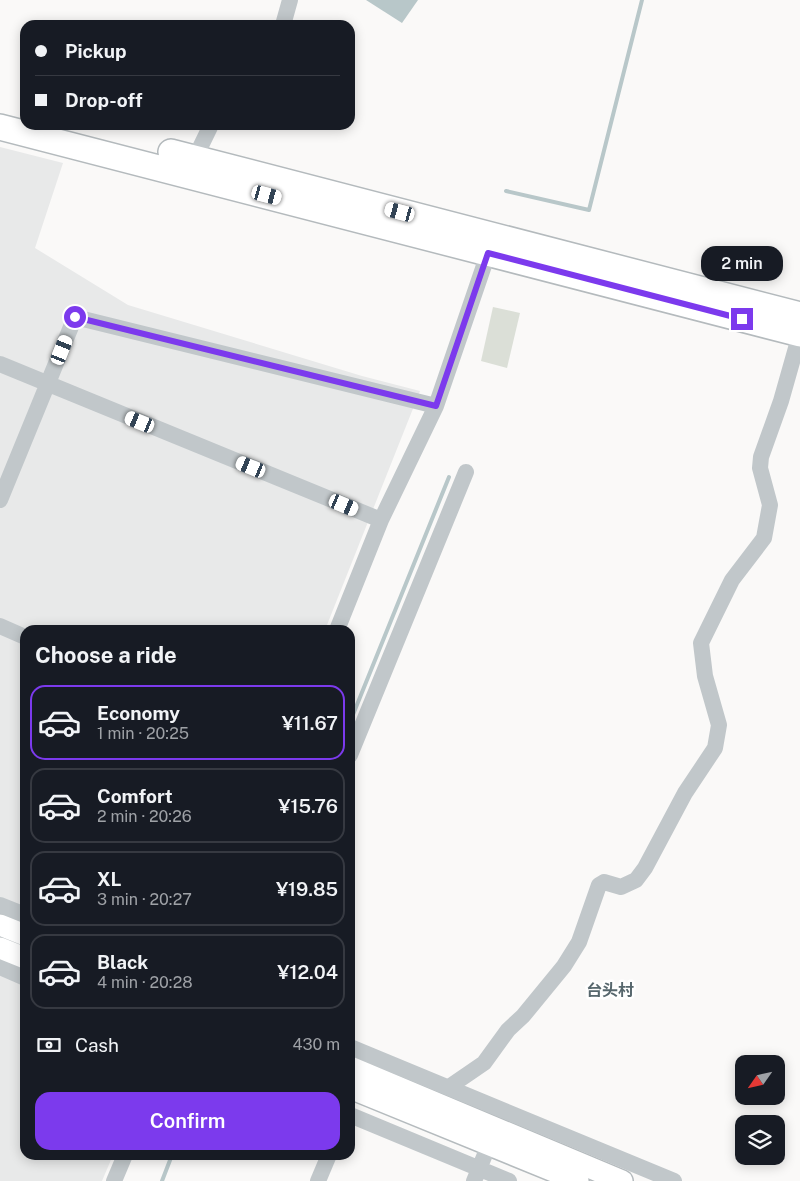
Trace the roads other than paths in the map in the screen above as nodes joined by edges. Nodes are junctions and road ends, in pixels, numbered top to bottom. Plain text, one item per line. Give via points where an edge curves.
1 (290, 0) edge
2 (284, 20) edge
3 (0, 110) edge
4 (20, 115) edge
5 (0, 127) edge
6 (82, 130) edge
7 (209, 130) edge
8 (195, 158) junction
9 (491, 244) junction
10 (800, 315) edge
11 (800, 334) edge
12 (0, 364) edge
13 (48, 384) junction
14 (436, 406) junction
15 (466, 472) dead end
16 (0, 500) edge
17 (381, 520) junction
18 (339, 625) edge
19 (0, 626) edge
20 (20, 635) edge
21 (355, 743) edge
22 (0, 905) edge
23 (20, 913) edge
24 (0, 925) edge
25 (20, 934) edge
26 (0, 948) edge
27 (20, 956) edge
28 (0, 967) edge
29 (20, 976) edge
30 (356, 1079) edge
31 (449, 1087) junction
32 (355, 1117) edge
33 (496, 1128) junction
34 (123, 1160) edge
35 (327, 1160) edge
36 (476, 1175) edge
37 (622, 1176) edge
38 (114, 1181) edge
39 (318, 1181) edge
40 (508, 1181) edge
41 (578, 1181) edge
42 (674, 1181) edge

1 - 2 street
3 - 4 highway
5 - 9 highway
6 - 8 highway
7 - 8 street
8 - 9 highway
9 - 10 highway
9 - 11 highway
9 - 14 street
11 - 31 street via 782,401 761,457 760,468 770,505 764,538 732,580 702,643 705,676 719,725 716,748 675,810 645,868 621,887 604,882 599,885 579,942 564,966 484,1063
12 - 13 street
13 - 14 street via 75,317
13 - 16 street
13 - 17 street
14 - 17 street
15 - 21 street
17 - 18 street
19 - 20 street
22 - 23 street
24 - 25 main road
26 - 27 main road
28 - 29 street
30 - 31 street
30 - 33 main road
31 - 33 street
32 - 36 street
33 - 36 street
33 - 37 main road
33 - 41 main road
34 - 38 street
35 - 39 street
36 - 40 street
37 - 42 street

